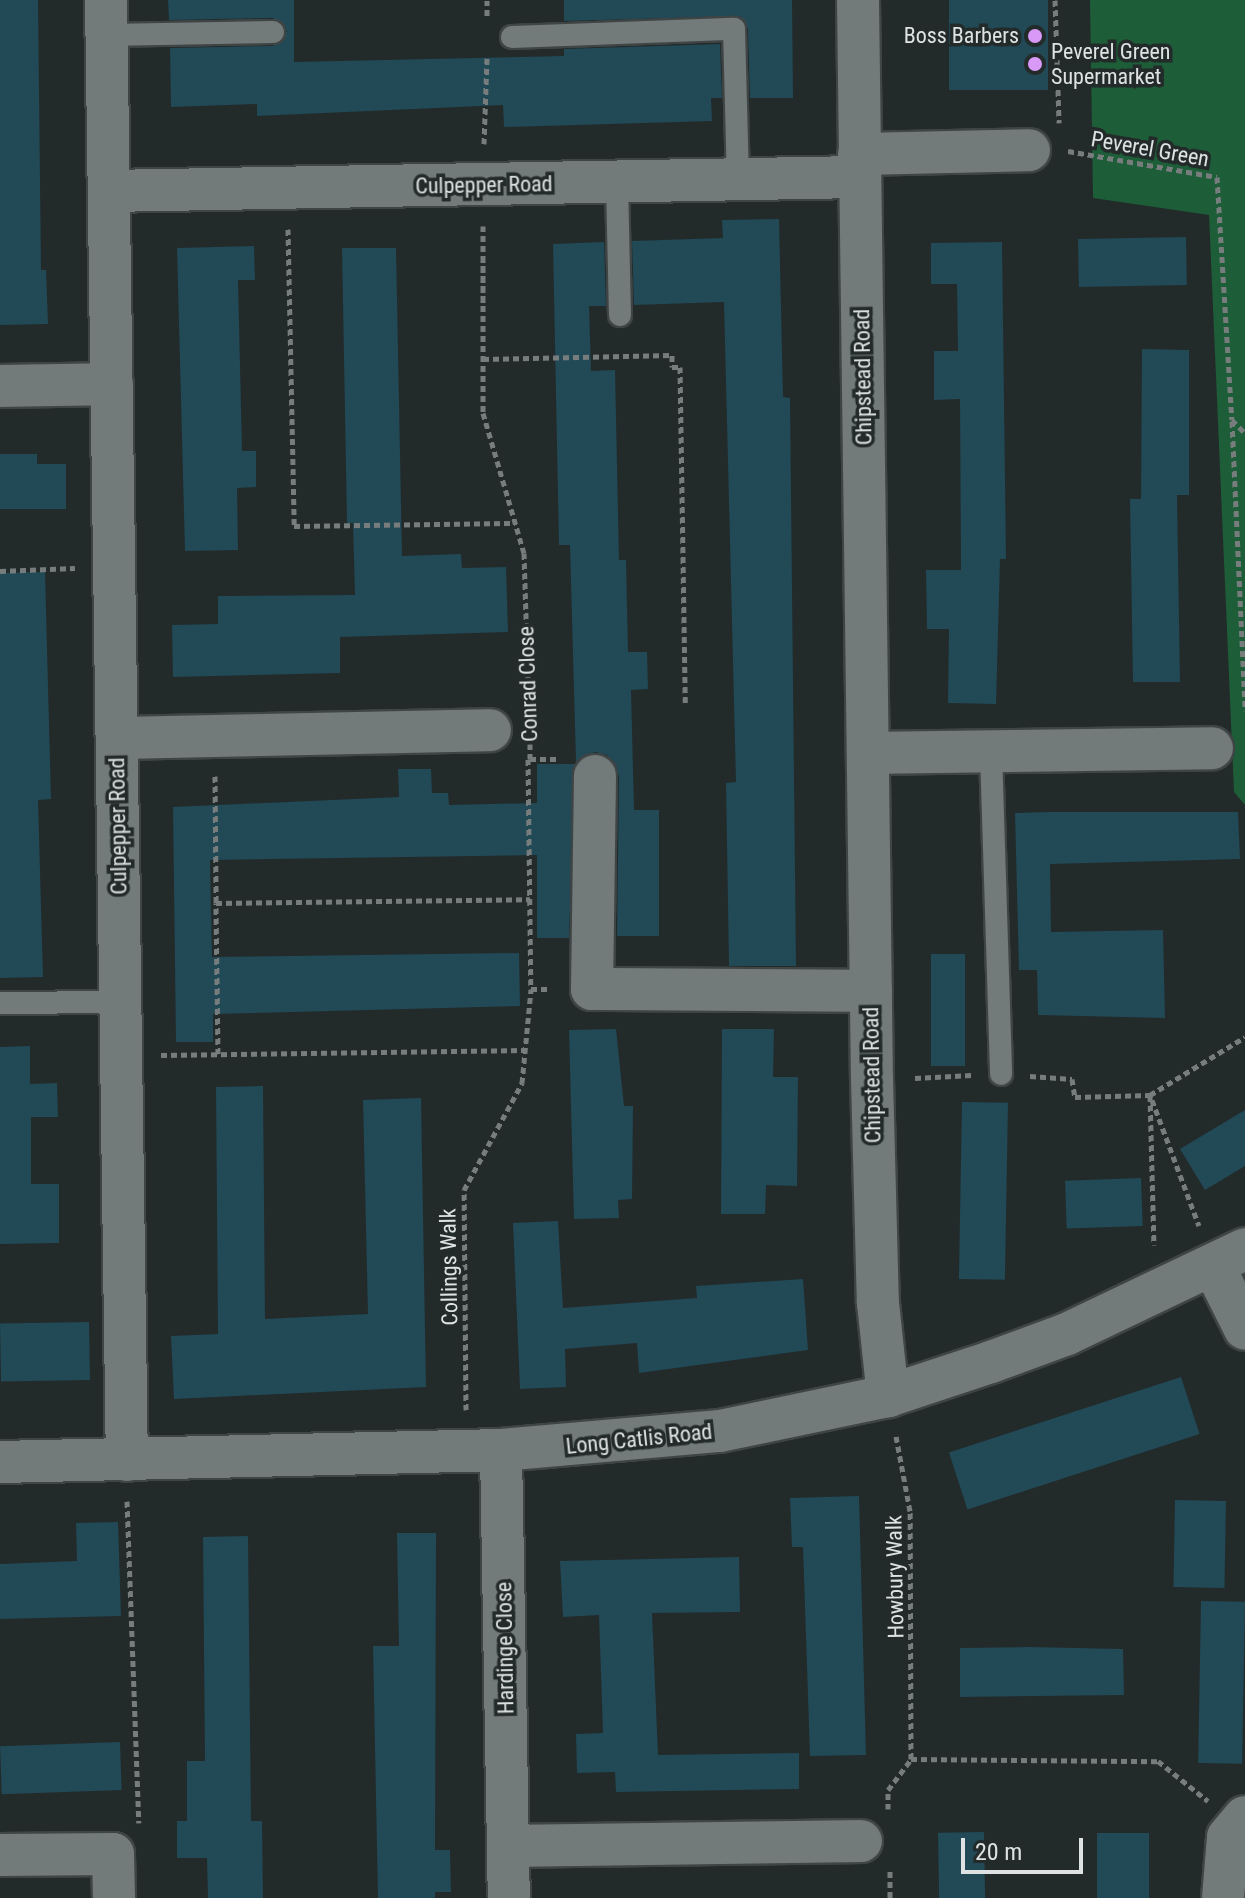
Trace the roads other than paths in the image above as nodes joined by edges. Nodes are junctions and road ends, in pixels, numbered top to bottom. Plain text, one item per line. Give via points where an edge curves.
1 (858, 0) edge
2 (106, 17) edge
3 (273, 32) dead end
4 (512, 37) dead end
5 (1050, 144) road end
6 (859, 165) junction
7 (738, 179) junction
8 (617, 183) junction
9 (109, 191) junction
10 (620, 315) dead end
11 (112, 384) junction
12 (0, 386) edge
13 (490, 730) dead end
14 (117, 738) junction
15 (1212, 748) dead end
16 (991, 752) junction
17 (868, 753) junction
18 (595, 776) road end
19 (871, 991) junction
20 (119, 1002) junction
21 (0, 1003) edge
22 (1001, 1074) road end
23 (1230, 1258) edge
24 (1245, 1329) edge
25 (888, 1396) junction
26 (483, 1450) junction
27 (127, 1460) junction
28 (0, 1462) edge
29 (1241, 1820) edge
30 (879, 1836) road end
31 (509, 1846) junction
32 (0, 1855) edge
33 (114, 1898) edge
34 (509, 1898) edge
35 (1223, 1898) edge

1 - 6 street, Chipstead Road
2 - 3 lane
2 - 9 street, Culpepper Road
4 - 7 lane via 734,29
5 - 6 street, Culpepper Road
6 - 7 street, Culpepper Road
6 - 17 street, Chipstead Road
7 - 8 street, Culpepper Road
8 - 9 street, Culpepper Road
8 - 10 lane
9 - 11 street, Culpepper Road
11 - 12 street
11 - 14 street, Culpepper Road
13 - 14 street, Conrad Close
14 - 20 street, Culpepper Road
15 - 16 street
16 - 17 street
16 - 22 lane
17 - 19 street, Chipstead Road
18 - 19 street via 592,989
19 - 25 street, Chipstead Road via 878,1303
20 - 21 lane
20 - 27 street, Culpepper Road
23 - 24 street
23 - 25 street, Long Catlis Road via 1054,1339
25 - 26 street, Long Catlis Road via 720,1431
26 - 27 street, Long Catlis Road
26 - 31 street, Hardinge Close
27 - 28 street, Long Catlis Road
29 - 35 street via 1224,1860
30 - 31 street
31 - 34 street, Hardinge Close
32 - 33 street via 113,1854

